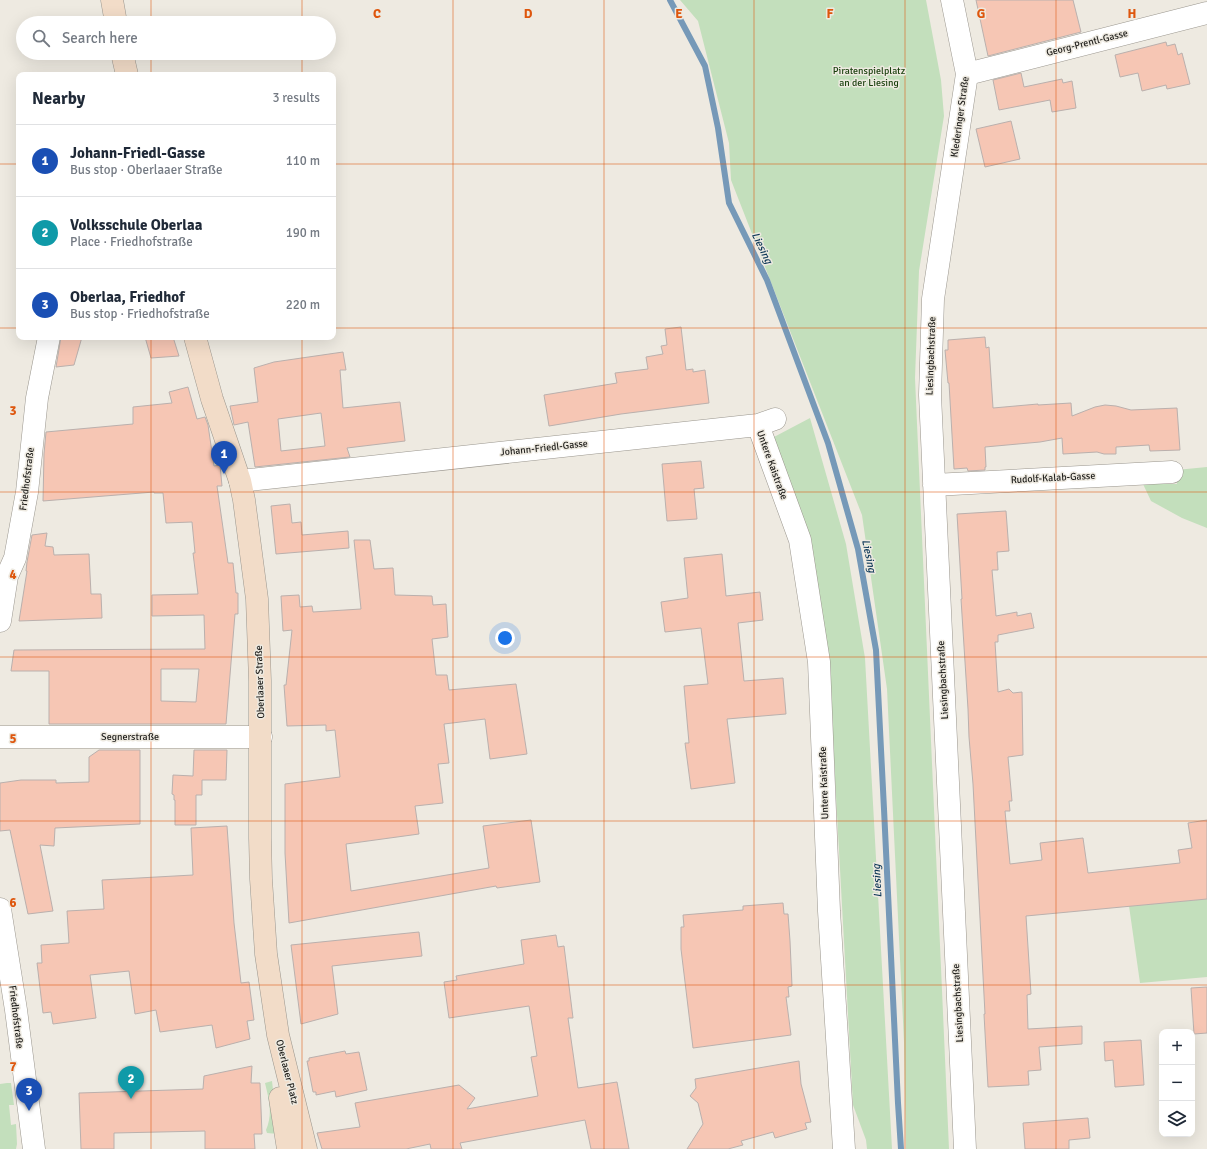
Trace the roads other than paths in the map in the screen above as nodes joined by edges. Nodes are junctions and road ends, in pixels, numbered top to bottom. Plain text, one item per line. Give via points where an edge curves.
1 (112, 0) edge
2 (952, 0) edge
3 (1207, 13) edge
4 (115, 16) edge
5 (124, 60) edge
6 (126, 72) edge
7 (967, 74) junction
8 (946, 211) joint
9 (48, 340) edge
10 (196, 340) edge
11 (766, 422) joint
12 (1172, 472) dead end
13 (240, 481) junction
14 (934, 485) junction
15 (0, 620) edge
16 (0, 737) edge
17 (261, 737) junction
18 (0, 909) edge
19 (278, 1035) junction
20 (34, 1149) edge
21 (288, 1149) edge
22 (306, 1149) edge
23 (844, 1149) edge
24 (965, 1149) edge

1 - 4 main road
2 - 7 street, Klederinger Straße
3 - 7 street, Georg-Prentl-Gasse
5 - 6 main road
7 - 8 street, Klederinger Straße
8 - 14 street, Liesingbachstraße via 933,299 930,395
9 - 15 street, Friedhofstraße via 36,398 27,492 15,558 7,576
10 - 13 main road, Oberlaaer Straße via 212,399
11 - 13 street, Johann-Friedl-Gasse
11 - 23 street, Untere Kaistraße via 800,540 819,662 829,911
12 - 14 street, Rudolf-Kalab-Gasse
13 - 17 main road, Oberlaaer Straße via 257,599
14 - 24 street, Liesingbachstraße
16 - 17 street, Segnerstraße
17 - 19 main road, Oberlaaer Straße via 261,879 266,954
18 - 20 street, Friedhofstraße
19 - 21 main road, Oberlaaer Platz via 280,1099
19 - 22 main road, Oberlaaer Platz

